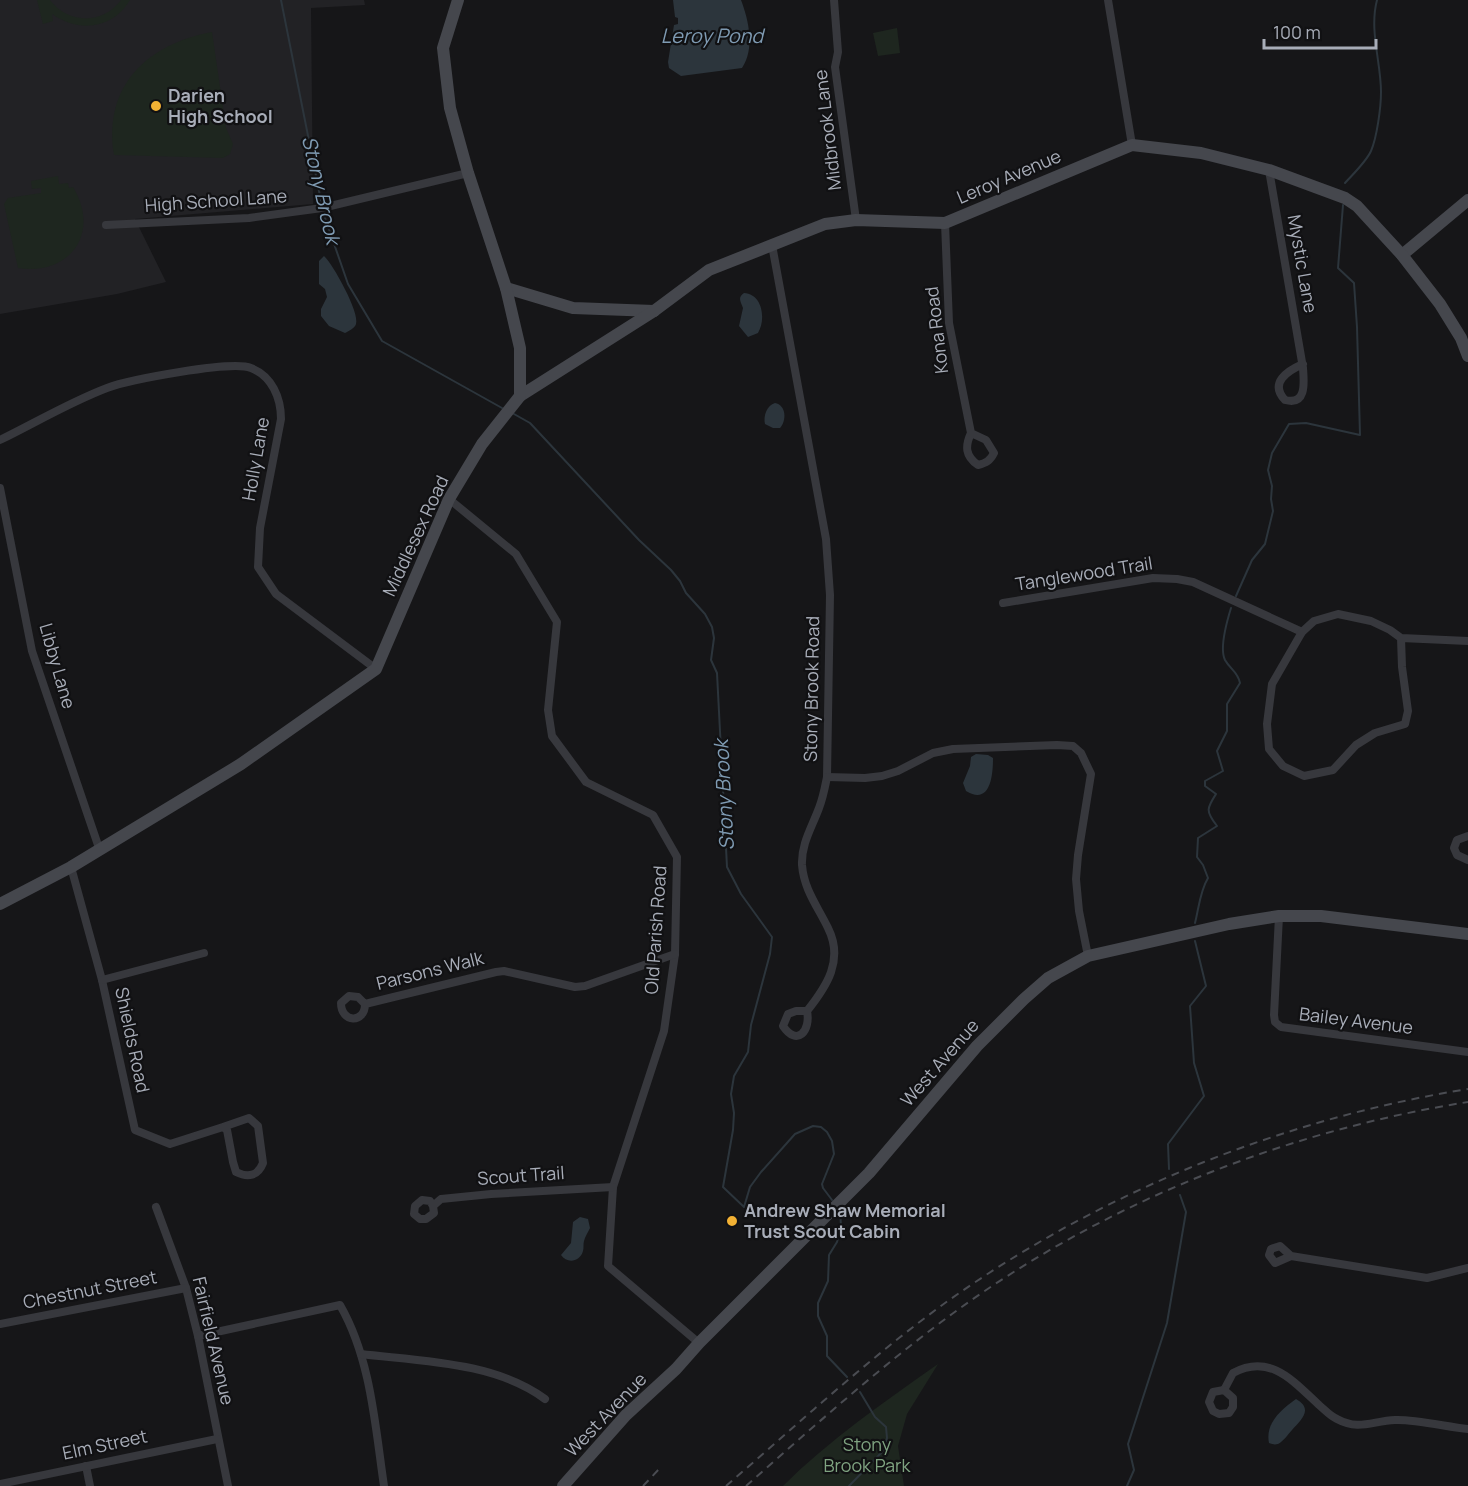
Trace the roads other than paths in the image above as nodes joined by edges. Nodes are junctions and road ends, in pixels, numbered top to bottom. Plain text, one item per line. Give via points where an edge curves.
1 (458, 0) edge
2 (834, 0) edge
3 (1108, 0) edge
4 (1132, 145) junction
5 (1269, 170) junction
6 (468, 173) junction
7 (1468, 200) edge
8 (856, 220) junction
9 (945, 223) junction
10 (106, 225) dead end
11 (772, 245) junction
12 (1402, 255) junction
13 (506, 288) junction
14 (654, 311) junction
15 (1468, 356) edge
16 (1303, 364) dead end
17 (520, 396) junction
18 (971, 432) dead end
19 (0, 440) edge
20 (0, 488) edge
21 (450, 499) junction
22 (1003, 603) dead end
23 (1302, 632) junction
24 (1401, 638) junction
25 (1468, 641) edge
26 (376, 669) junction
27 (827, 777) junction
28 (1468, 836) edge
29 (99, 848) junction
30 (1468, 860) edge
31 (71, 867) junction
32 (0, 904) edge
33 (1279, 916) junction
34 (1468, 934) edge
35 (204, 953) dead end
36 (675, 954) junction
37 (1088, 956) junction
38 (102, 980) junction
39 (365, 1004) dead end
40 (807, 1011) dead end
41 (1468, 1052) edge
42 (223, 1127) junction
43 (613, 1187) junction
44 (433, 1206) dead end
45 (156, 1207) dead end
46 (1291, 1256) dead end
47 (1468, 1268) edge
48 (186, 1288) junction
49 (0, 1324) edge
50 (198, 1335) junction
51 (699, 1343) junction
52 (361, 1354) junction
53 (1224, 1390) dead end
54 (545, 1399) dead end
55 (1468, 1429) edge
56 (217, 1439) junction
57 (86, 1466) junction
58 (0, 1484) edge
59 (90, 1486) edge
60 (228, 1486) edge
61 (384, 1486) edge
62 (563, 1486) edge

1 - 6 main road via 443,48 450,108
2 - 8 street, Midbrook Lane via 838,52 835,67
3 - 4 street
4 - 5 main road, Leroy Avenue via 1201,153
4 - 9 main road, Leroy Avenue
5 - 12 main road, Leroy Avenue via 1351,202
5 - 16 street, Mystic Lane
6 - 10 street, High School Lane via 322,208 249,218
6 - 13 main road
7 - 12 main road
8 - 9 main road, Leroy Avenue
8 - 11 main road, Leroy Avenue via 825,224
9 - 18 street, Kona Road via 949,323
11 - 14 main road, Leroy Avenue via 709,270
11 - 27 street, Stony Brook Road via 826,539 830,606
12 - 15 main road, Leroy Avenue via 1440,304
13 - 14 main road via 573,308
13 - 17 main road via 520,348
14 - 17 main road, Leroy Avenue
17 - 21 main road, Middlesex Road via 482,444
19 - 26 street, Holly Lane via 106,388 228,366 250,367 270,381 281,404 260,528 258,567 276,594
20 - 29 street, Libby Lane via 32,651
21 - 26 main road, Middlesex Road
21 - 36 street, Old Parish Road via 516,554 557,622 548,710 552,736 586,782 653,815 677,857
22 - 23 street, Tanglewood Trail via 1153,578 1177,579 1193,582
23 - 24 street via 1314,621 1338,614 1371,621
23 - 24 street via 1272,684 1267,724 1269,749 1283,766 1304,776 1333,770 1356,745 1375,733 1405,724 1408,711
24 - 25 street
26 - 29 main road via 241,764
27 - 37 street, Stony Brook Road via 882,776 933,753 953,749 1073,746 1091,774 1076,879
27 - 40 street via 802,863 808,890 835,948 835,959 830,979
28 - 30 street via 1457,840 1454,848 1461,858
29 - 31 main road
31 - 32 main road
31 - 38 street, Shields Road
33 - 34 main road, West Avenue via 1320,916
33 - 37 main road, West Avenue
33 - 41 street, Bailey Avenue via 1274,1015 1281,1027
35 - 38 street
36 - 39 street, Parsons Walk via 585,986 504,971
36 - 43 street, Old Parish Road via 664,1031
37 - 51 main road, West Avenue via 1048,978 984,1039 868,1173
38 - 42 street, Shields Road via 135,1130 170,1144
42 - 42 street, Shields Road via 227,1130 236,1172 249,1176 256,1173 263,1163 258,1126 249,1118
43 - 44 street, Scout Trail via 441,1199
43 - 51 street, Old Parish Road via 608,1266
45 - 48 street, Fairfield Avenue
46 - 47 street via 1426,1278
48 - 49 street, Chestnut Street
48 - 50 street, Fairfield Avenue
50 - 52 street via 340,1305
50 - 56 street, Fairfield Avenue
51 - 62 main road, West Avenue via 626,1415
52 - 54 street via 472,1368 509,1380
52 - 61 street
53 - 55 street via 1233,1373 1252,1365 1264,1366 1293,1380 1334,1418 1351,1426 1396,1420
56 - 57 street, Elm Street
56 - 60 street, Fairfield Avenue
57 - 58 street, Elm Street
57 - 59 street

